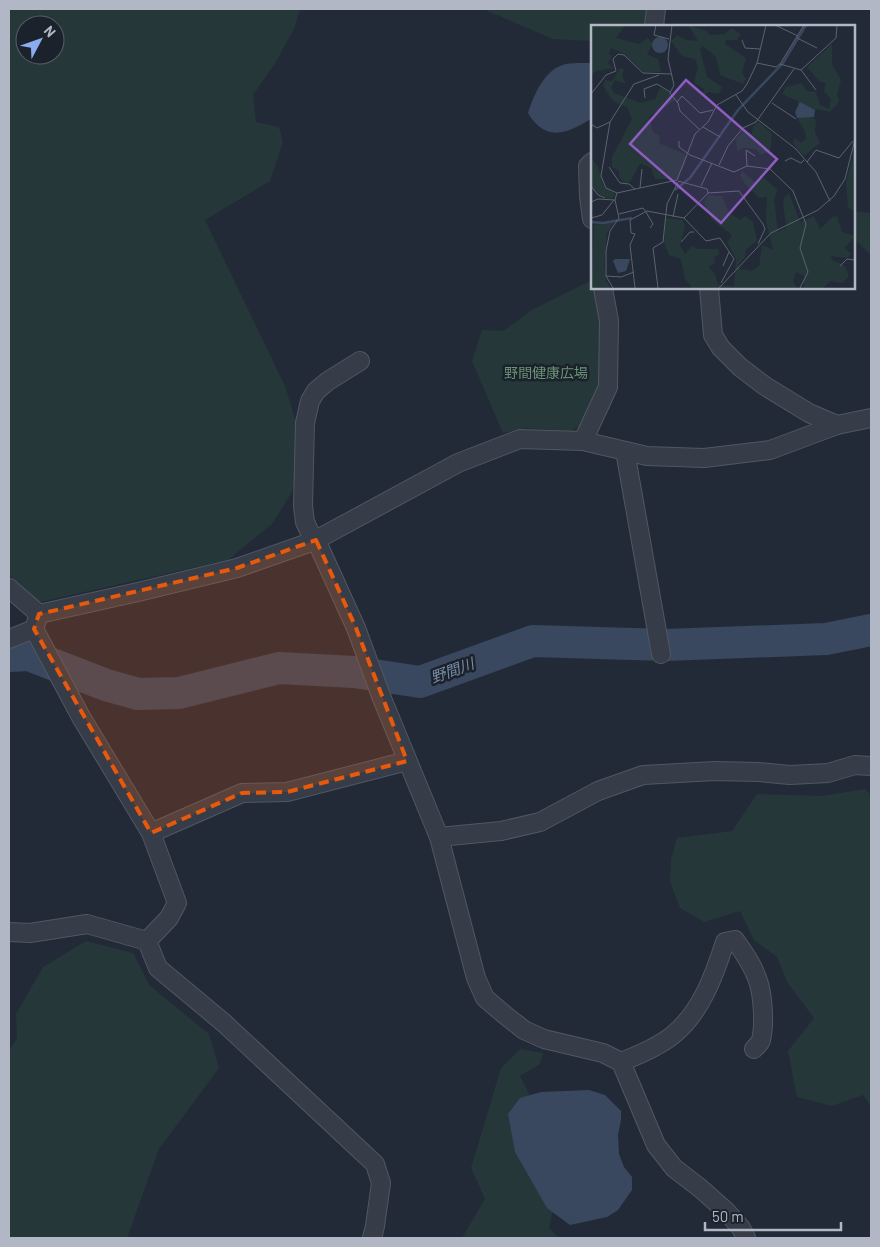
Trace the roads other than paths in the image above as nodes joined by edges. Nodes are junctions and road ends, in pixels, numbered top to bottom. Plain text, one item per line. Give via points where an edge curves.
1 (656, 9) edge
2 (654, 25) edge
3 (591, 163) edge
4 (591, 212) edge
5 (603, 289) edge
6 (709, 289) edge
7 (360, 362) dead end
8 (871, 418) edge
9 (837, 425) junction
10 (583, 442) junction
11 (624, 451) junction
12 (315, 540) junction
13 (9, 588) edge
14 (37, 621) junction
15 (9, 640) edge
16 (661, 654) dead end
17 (407, 761) junction
18 (871, 766) edge
19 (151, 833) junction
20 (439, 837) junction
21 (9, 932) edge
22 (147, 941) junction
23 (754, 1049) dead end
24 (621, 1062) junction
25 (372, 1238) edge
26 (746, 1238) edge

1 - 2 street
3 - 4 street via 588,166
5 - 10 street via 609,321 608,387
6 - 9 street via 713,335 721,348 765,386 809,413
7 - 12 street via 328,381 310,401 306,423 303,506
8 - 9 street
9 - 11 street via 770,450 704,458 648,456
10 - 11 street
10 - 12 street via 520,439 458,463
11 - 16 street
12 - 14 street via 237,568
12 - 17 street via 356,628
13 - 14 street
14 - 15 street
14 - 19 street via 81,717
17 - 19 street via 287,792 242,793
17 - 20 street
18 - 20 street via 855,765 828,773 790,775 715,771 644,774 598,792 540,822 501,831
19 - 22 street via 177,902 169,918
20 - 24 street via 476,978 485,998 524,1030 544,1040 603,1053
21 - 22 street via 30,934 87,924
22 - 25 street via 158,968 224,1023 375,1164 381,1183
23 - 24 street via 760,1042 762,1000 755,973 735,940 725,942 708,988 692,1016 672,1036
24 - 26 street via 656,1145 674,1168 727,1212

